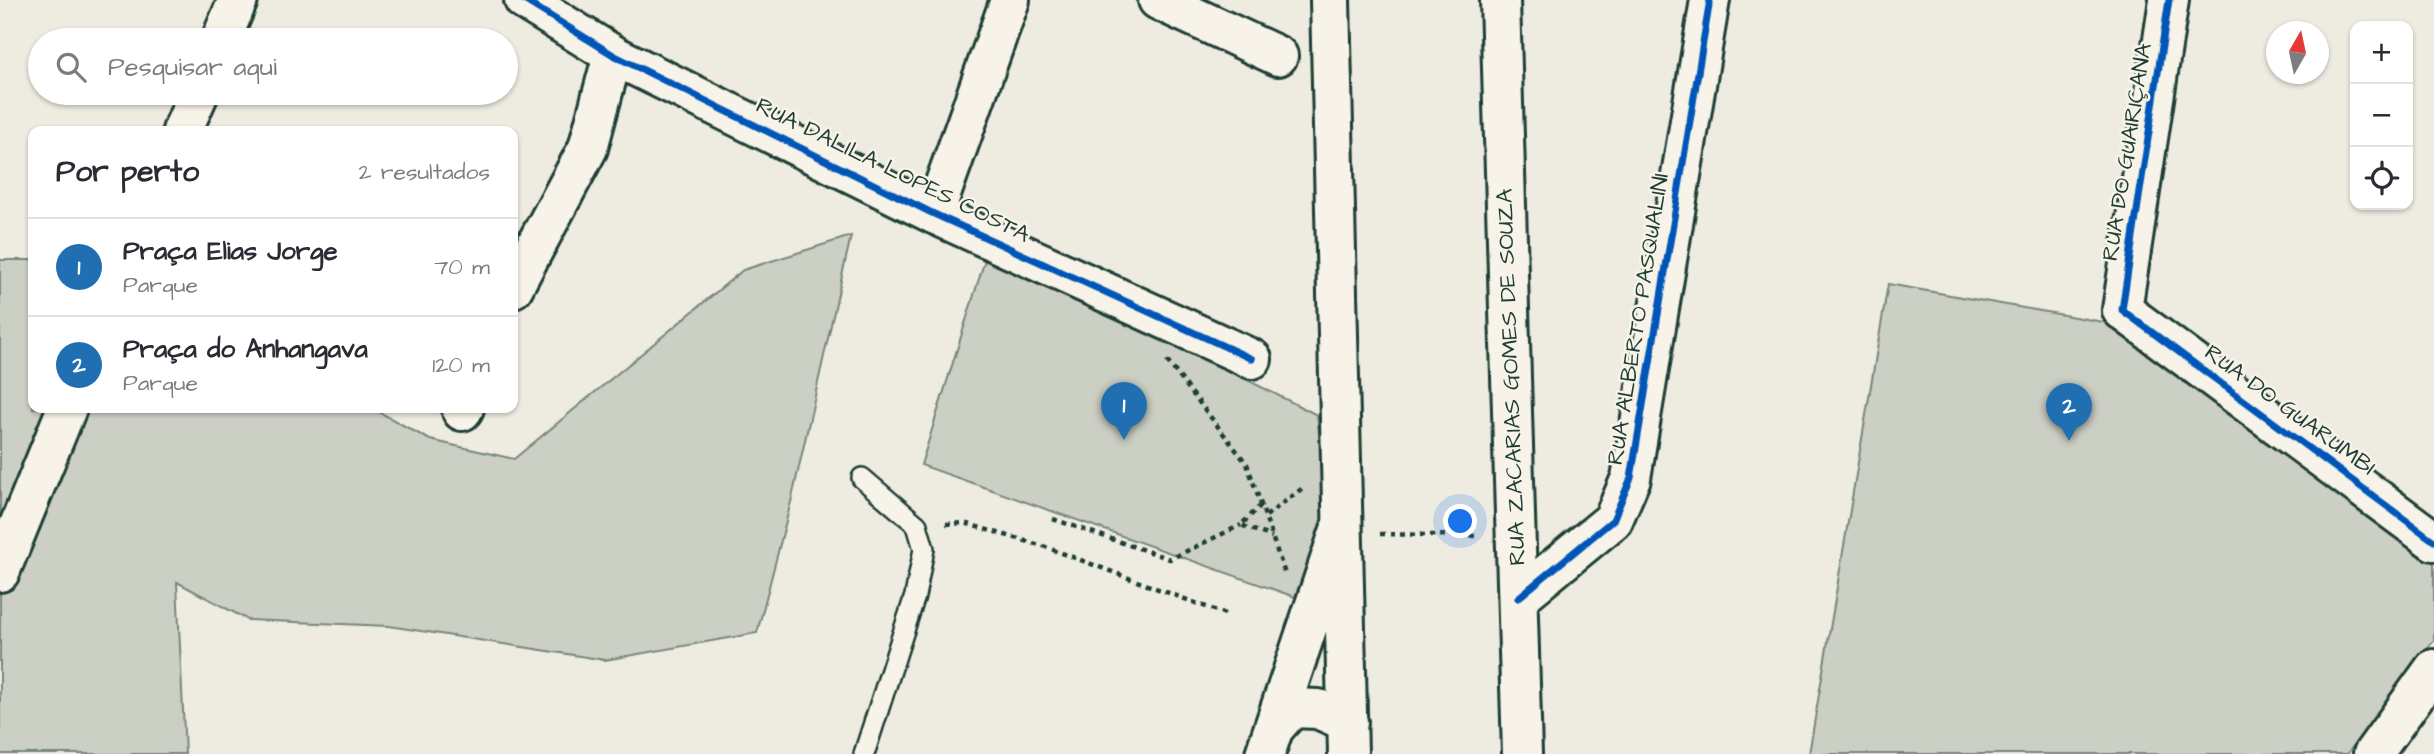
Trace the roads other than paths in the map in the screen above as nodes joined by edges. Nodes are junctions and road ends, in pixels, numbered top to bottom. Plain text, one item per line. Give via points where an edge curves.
1 (238, 0) edge
2 (524, 0) edge
3 (1010, 0) edge
4 (1157, 0) edge
5 (1330, 0) edge
6 (1500, 0) edge
7 (1710, 0) edge
8 (2169, 0) edge
9 (226, 28) edge
10 (1278, 56) dead end
11 (615, 57) junction
12 (194, 105) edge
13 (184, 126) edge
14 (934, 214) junction
15 (518, 279) edge
16 (2122, 310) joint
17 (1252, 359) dead end
18 (65, 413) edge
19 (862, 478) dead end
20 (1344, 526) junction
21 (2434, 541) edge
22 (0, 572) edge
23 (1518, 598) junction
24 (2434, 669) edge
25 (1348, 738) edge
26 (1269, 741) edge
27 (864, 754) edge
28 (1522, 754) edge
29 (2373, 754) edge

1 - 9 street
2 - 11 street, RUA DALILA LOPES COSTA
3 - 14 street
4 - 10 street
5 - 20 street
6 - 23 street, RUA ZACARIAS GOMES DE SOUZA
7 - 23 street, RUA ALBERTO PASQUALINI via 1631,478 1613,520
8 - 16 street, RUA DO GUAIRIÇANA
11 - 14 street, RUA DALILA LOPES COSTA
11 - 15 street via 588,148
12 - 13 street
14 - 17 street, RUA DALILA LOPES COSTA
16 - 21 street, RUA DO GUARUMBI
18 - 22 street
19 - 27 lane via 917,525 924,549 915,596
20 - 25 street
20 - 26 street
23 - 28 street, RUA ZACARIAS GOMES DE SOUZA
24 - 29 street
25 - 26 street via 1318,709 1292,708

